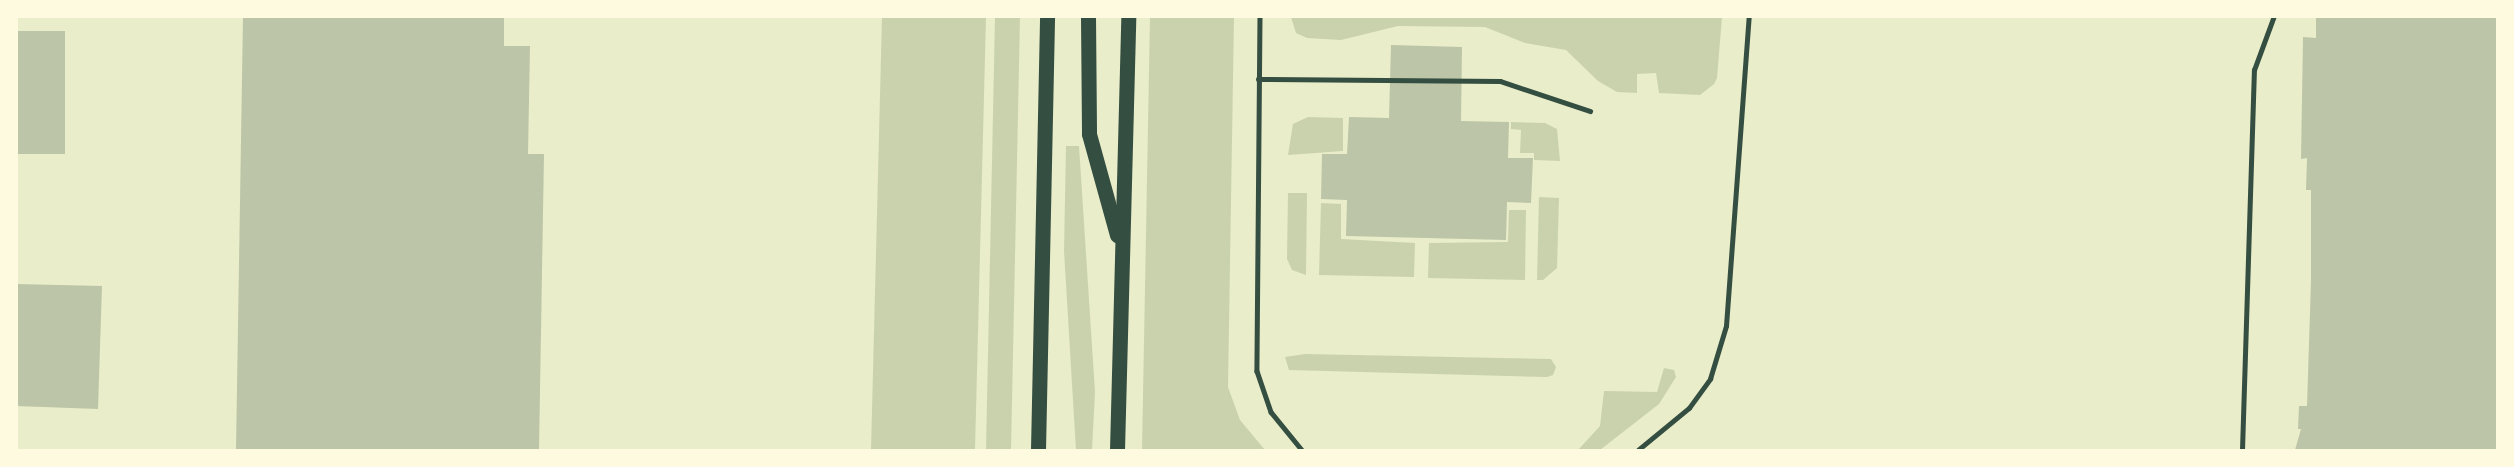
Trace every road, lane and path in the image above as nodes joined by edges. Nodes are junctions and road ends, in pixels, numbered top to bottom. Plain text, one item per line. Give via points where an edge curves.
1 (1047, 16) edge
2 (1088, 16) edge
3 (1128, 16) edge
4 (1260, 16) edge
5 (1749, 16) edge
6 (2274, 16) edge
7 (1258, 79) junction
8 (1590, 111) dead end
9 (1122, 253) junction
10 (1038, 450) edge
11 (1117, 450) edge
12 (1302, 450) edge
13 (1638, 450) edge
14 (2242, 450) edge

1 - 10 main road
2 - 9 main road via 1089,134
3 - 9 main road
4 - 7 lane
5 - 13 lane via 1726,326 1710,379 1689,408
6 - 14 lane via 2254,70
7 - 8 lane via 1500,81
7 - 12 lane via 1257,371 1271,412
9 - 11 main road

